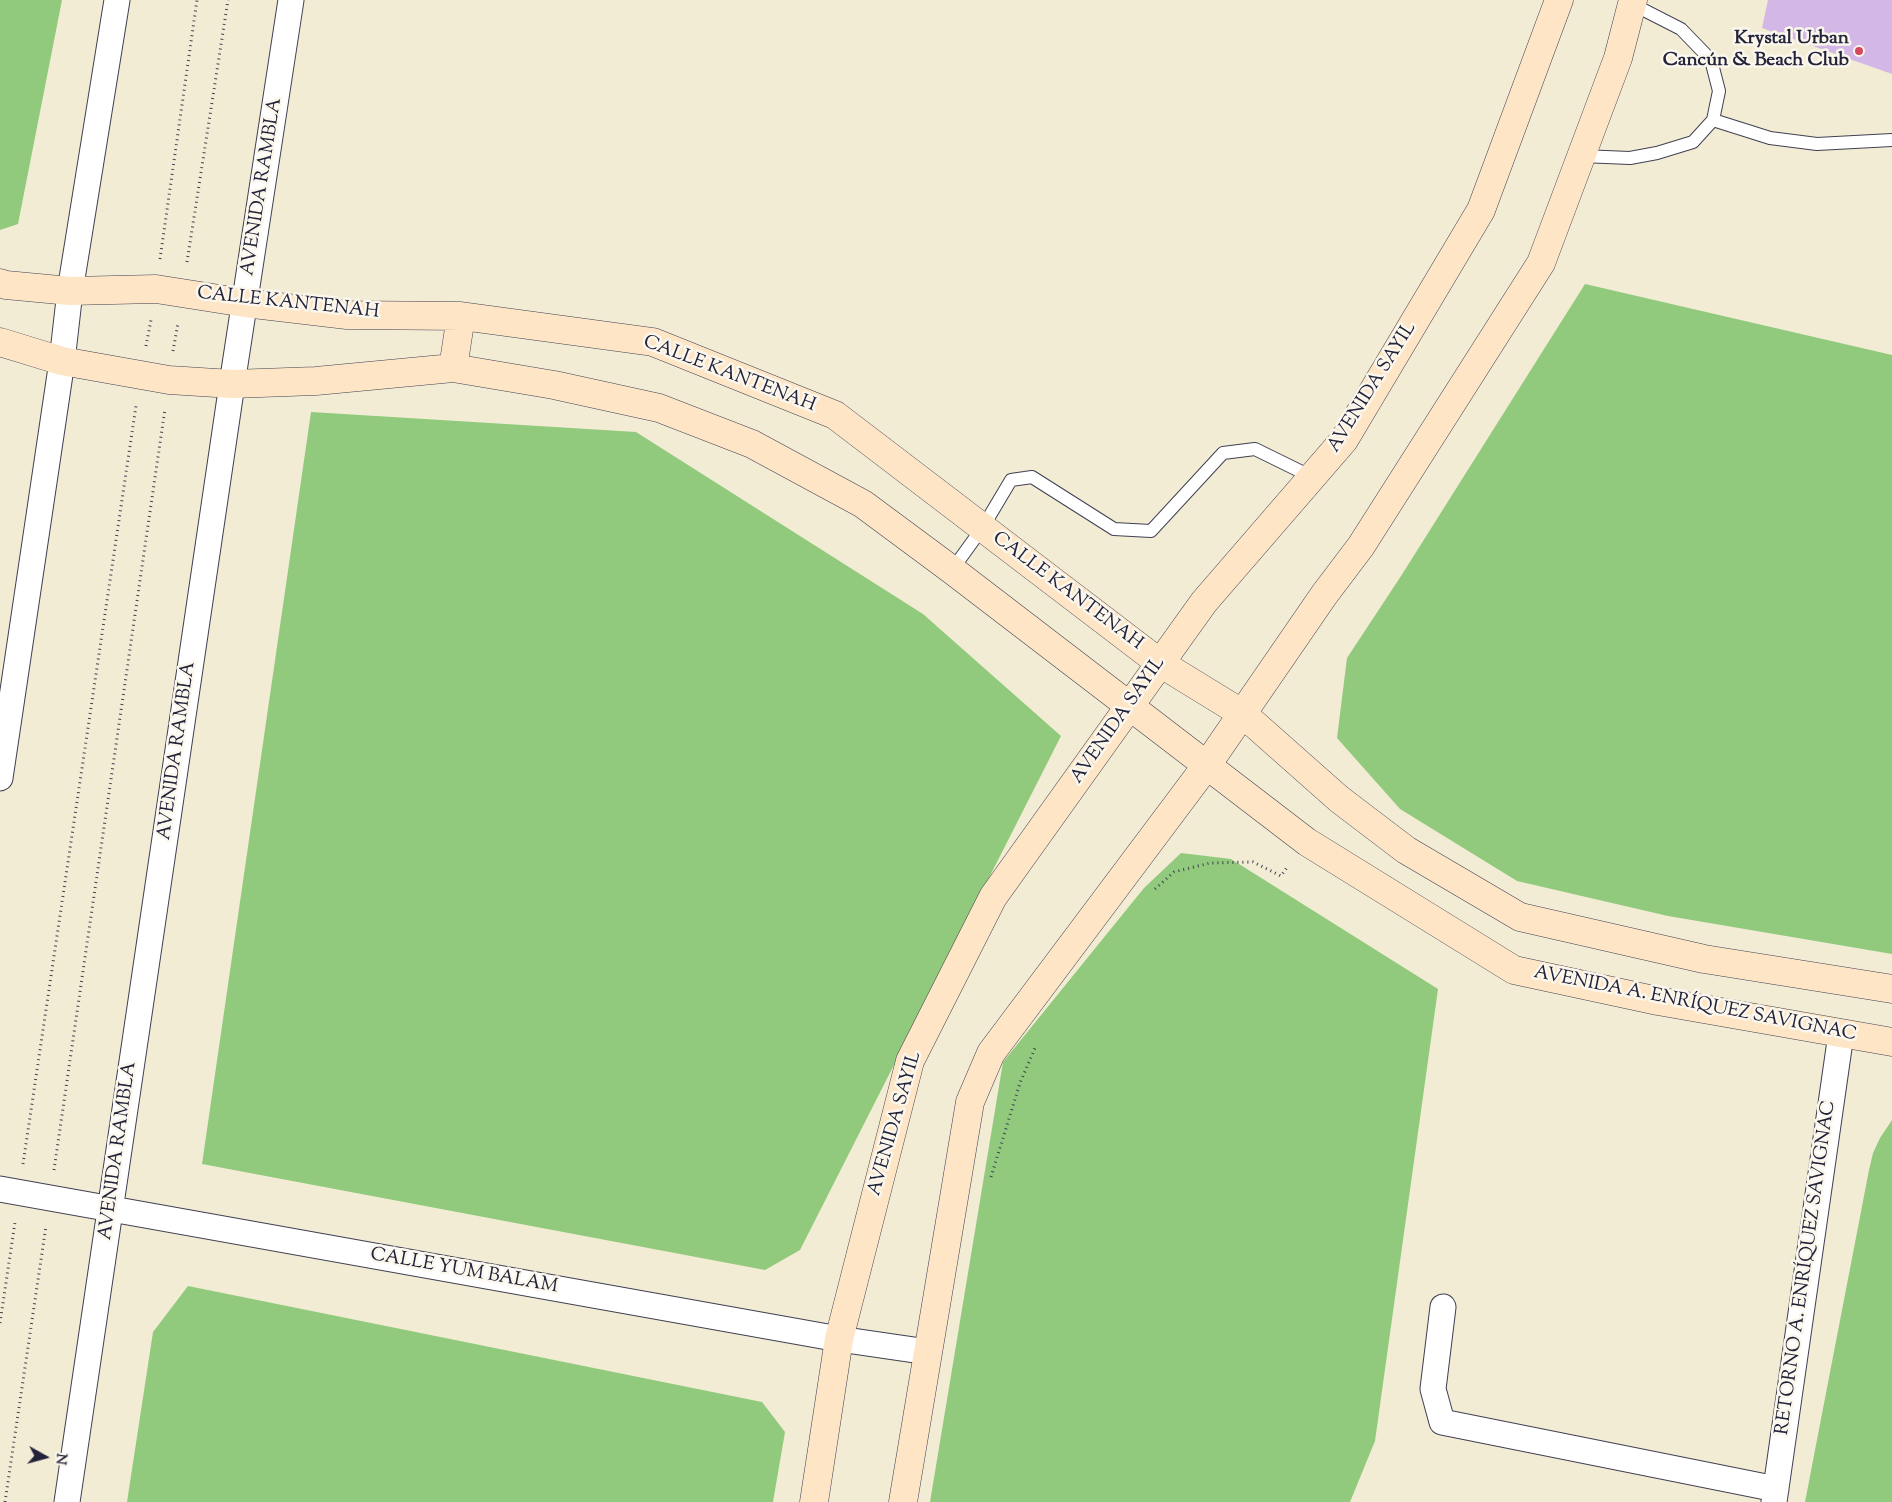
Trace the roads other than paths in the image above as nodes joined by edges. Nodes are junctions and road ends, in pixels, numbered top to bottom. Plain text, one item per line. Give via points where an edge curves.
1 (117, 0) edge
2 (291, 0) edge
3 (1559, 0) edge
4 (1633, 2) edge
5 (1713, 120) junction
6 (1892, 140) edge
7 (1581, 156) junction
8 (0, 283) edge
9 (70, 291) junction
10 (246, 303) junction
11 (461, 316) junction
12 (0, 342) edge
13 (62, 361) junction
14 (452, 368) junction
15 (232, 384) junction
16 (1312, 477) junction
17 (983, 528) junction
18 (952, 570) junction
19 (1160, 663) junction
20 (1130, 707) junction
21 (1243, 714) junction
22 (1207, 765) junction
23 (0, 778) edge
24 (1892, 989) edge
25 (1841, 1034) junction
26 (1892, 1042) edge
27 (10, 1190) edge
28 (110, 1208) junction
29 (1443, 1307) dead end
30 (839, 1339) junction
31 (928, 1352) junction
32 (1775, 1496) edge
33 (67, 1502) edge
34 (814, 1502) edge
35 (903, 1502) edge

1 - 9 street
2 - 10 street, AVENIDA RAMBLA
3 - 16 street, AVENIDA SAYIL via 1480,210 1344,440
4 - 5 lane via 1681,29 1711,60 1720,91
4 - 7 street via 1618,58
5 - 6 lane via 1770,138 1817,144
5 - 7 lane via 1693,142 1658,153 1630,158
7 - 21 street via 1541,263 1361,546
8 - 9 street, CALLE KANTENAH
9 - 10 street, CALLE KANTENAH via 156,289
9 - 13 street
10 - 11 street, CALLE KANTENAH via 347,315
10 - 15 street, AVENIDA RAMBLA
11 - 14 street
11 - 17 street, CALLE KANTENAH via 653,342 835,415
12 - 13 street
13 - 15 street via 169,380
13 - 23 street
14 - 15 street via 316,381
14 - 18 street via 554,384 659,408 752,444 862,504
15 - 28 street, AVENIDA RAMBLA
16 - 17 lane via 1255,449 1223,453 1151,530 1114,528 1032,477 1011,480
16 - 19 street, AVENIDA SAYIL via 1204,602
17 - 18 lane
17 - 19 street, CALLE KANTENAH
18 - 20 street
19 - 20 street, AVENIDA SAYIL
19 - 21 street, CALLE KANTENAH
20 - 22 street, AVENIDA A. ENRÍQUEZ SAVIGNAC
20 - 30 street, AVENIDA SAYIL via 993,897 910,1061
21 - 22 street
21 - 24 street via 1339,799 1406,850 1520,917 1704,958
22 - 25 street, AVENIDA A. ENRÍQUEZ SAVIGNAC via 1307,842 1514,970 1658,1001
22 - 31 street via 991,1053 970,1102
25 - 26 street, AVENIDA A. ENRÍQUEZ SAVIGNAC
25 - 32 street, RETORNO A. ENRÍQUEZ SAVIGNAC
27 - 28 street, CALLE YUM BALAM
28 - 30 street, CALLE YUM BALAM
28 - 33 street, AVENIDA RAMBLA
29 - 32 street via 1433,1389 1442,1422
30 - 31 street, CALLE YUM BALAM
30 - 34 street, AVENIDA SAYIL
31 - 35 street

